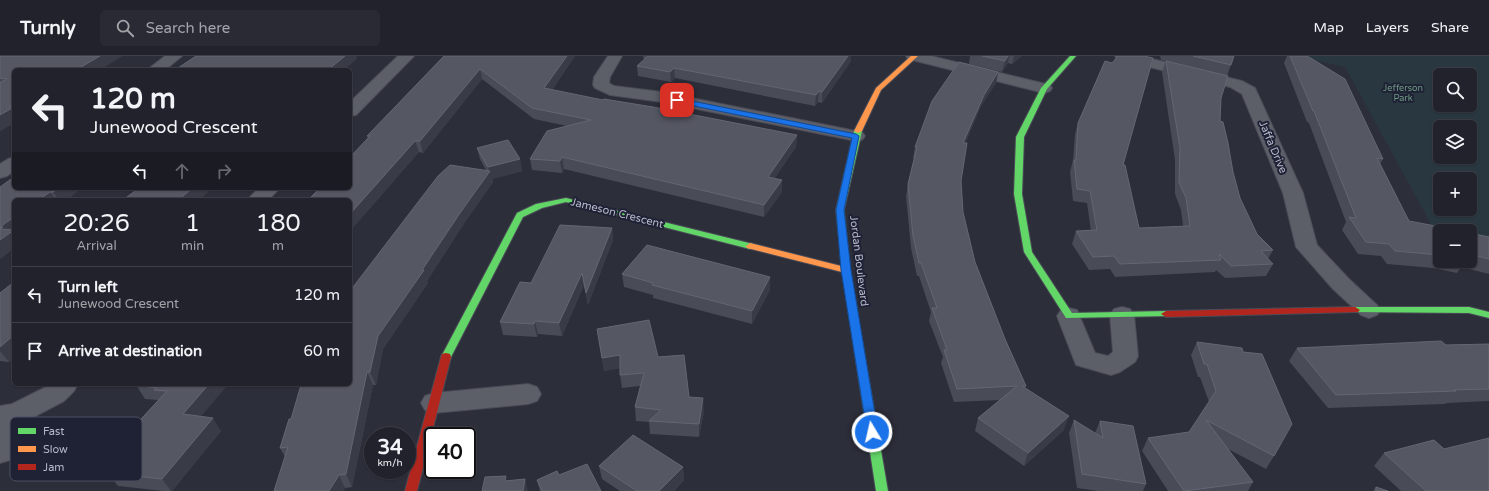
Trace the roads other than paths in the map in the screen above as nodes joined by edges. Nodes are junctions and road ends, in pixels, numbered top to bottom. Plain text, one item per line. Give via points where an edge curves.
1 (175, 56) edge
2 (407, 56) edge
3 (615, 56) edge
4 (914, 56) edge
5 (1073, 56) edge
6 (1122, 56) edge
7 (158, 68) edge
8 (1044, 88) junction
9 (352, 109) edge
10 (856, 136) junction
11 (12, 164) edge
12 (0, 172) edge
13 (268, 190) edge
14 (259, 198) edge
15 (846, 270) junction
16 (1369, 310) junction
17 (1122, 315) junction
18 (1069, 316) junction
19 (1489, 316) edge
20 (63, 386) edge
21 (528, 394) dead end
22 (434, 403) junction
23 (8, 414) edge
24 (0, 452) edge
25 (411, 491) edge
26 (882, 491) edge

1 - 7 street
2 - 9 street
3 - 10 street via 602,77 601,85 610,90 662,97
4 - 8 street
4 - 10 street, Jordan Boulevard via 878,89
5 - 8 street
6 - 16 street, Jaffa Drive via 1236,84 1249,91 1292,193 1307,247
8 - 18 street via 1020,137 1018,194 1028,252
10 - 15 street, Jordan Boulevard via 840,210
11 - 12 street
13 - 14 street
15 - 22 street, Jameson Crescent via 566,200 539,206 520,215 445,360
15 - 26 street, Jordan Boulevard
16 - 17 street
16 - 19 street via 1469,310
17 - 18 street
17 - 18 street via 1126,356 1111,366 1085,359
20 - 23 street via 54,394
21 - 22 street
22 - 25 street, Jameson Crescent
23 - 24 street

